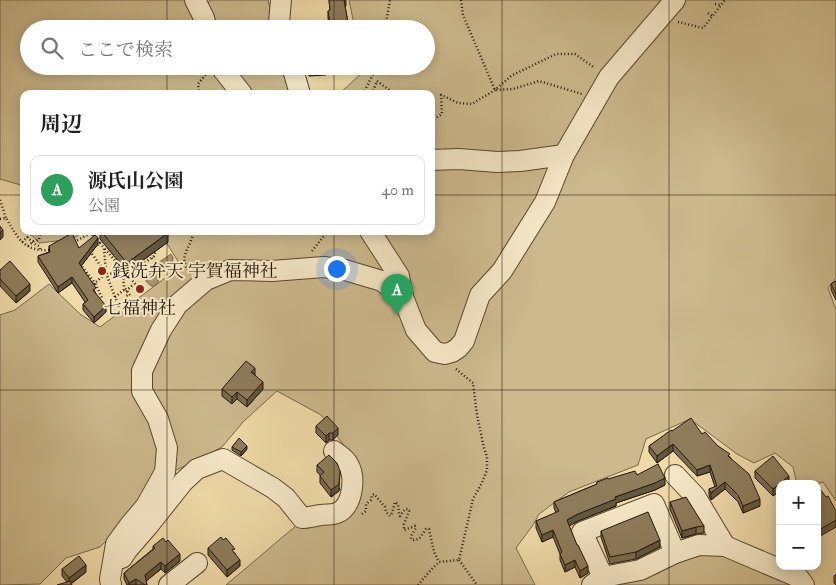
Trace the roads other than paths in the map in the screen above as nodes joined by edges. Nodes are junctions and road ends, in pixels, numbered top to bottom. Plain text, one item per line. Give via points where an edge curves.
1 (195, 0) edge
2 (281, 0) edge
3 (675, 0) edge
4 (205, 20) edge
5 (279, 20) edge
6 (224, 75) edge
7 (295, 75) edge
8 (238, 90) edge
9 (299, 90) edge
10 (564, 155) junction
11 (435, 160) edge
12 (373, 235) edge
13 (403, 297) junction
14 (334, 451) dead end
15 (675, 475) dead end
16 (725, 546) junction
17 (675, 553) junction
18 (197, 563) dead end
19 (598, 581) edge
20 (110, 582) edge
21 (170, 585) edge
22 (804, 585) edge

1 - 4 street
2 - 5 street
3 - 10 street via 609,77
6 - 8 street
7 - 9 street
10 - 11 street via 497,162
10 - 13 street via 545,202 502,271 480,295 464,341 458,348 445,354 435,352 416,330
12 - 13 street via 399,276
13 - 20 street via 382,281 345,270 324,267 230,270 206,280 177,305 142,371 142,391 158,419 167,448 165,472 146,506 116,544
14 - 20 street via 349,465 352,487 348,502 337,513 302,518 273,488 223,459 197,469 183,482 128,549
15 - 16 street via 695,496
16 - 17 street via 699,545
16 - 22 street via 798,578
17 - 19 street via 640,570
17 - 19 street via 654,504 582,532
18 - 21 street

